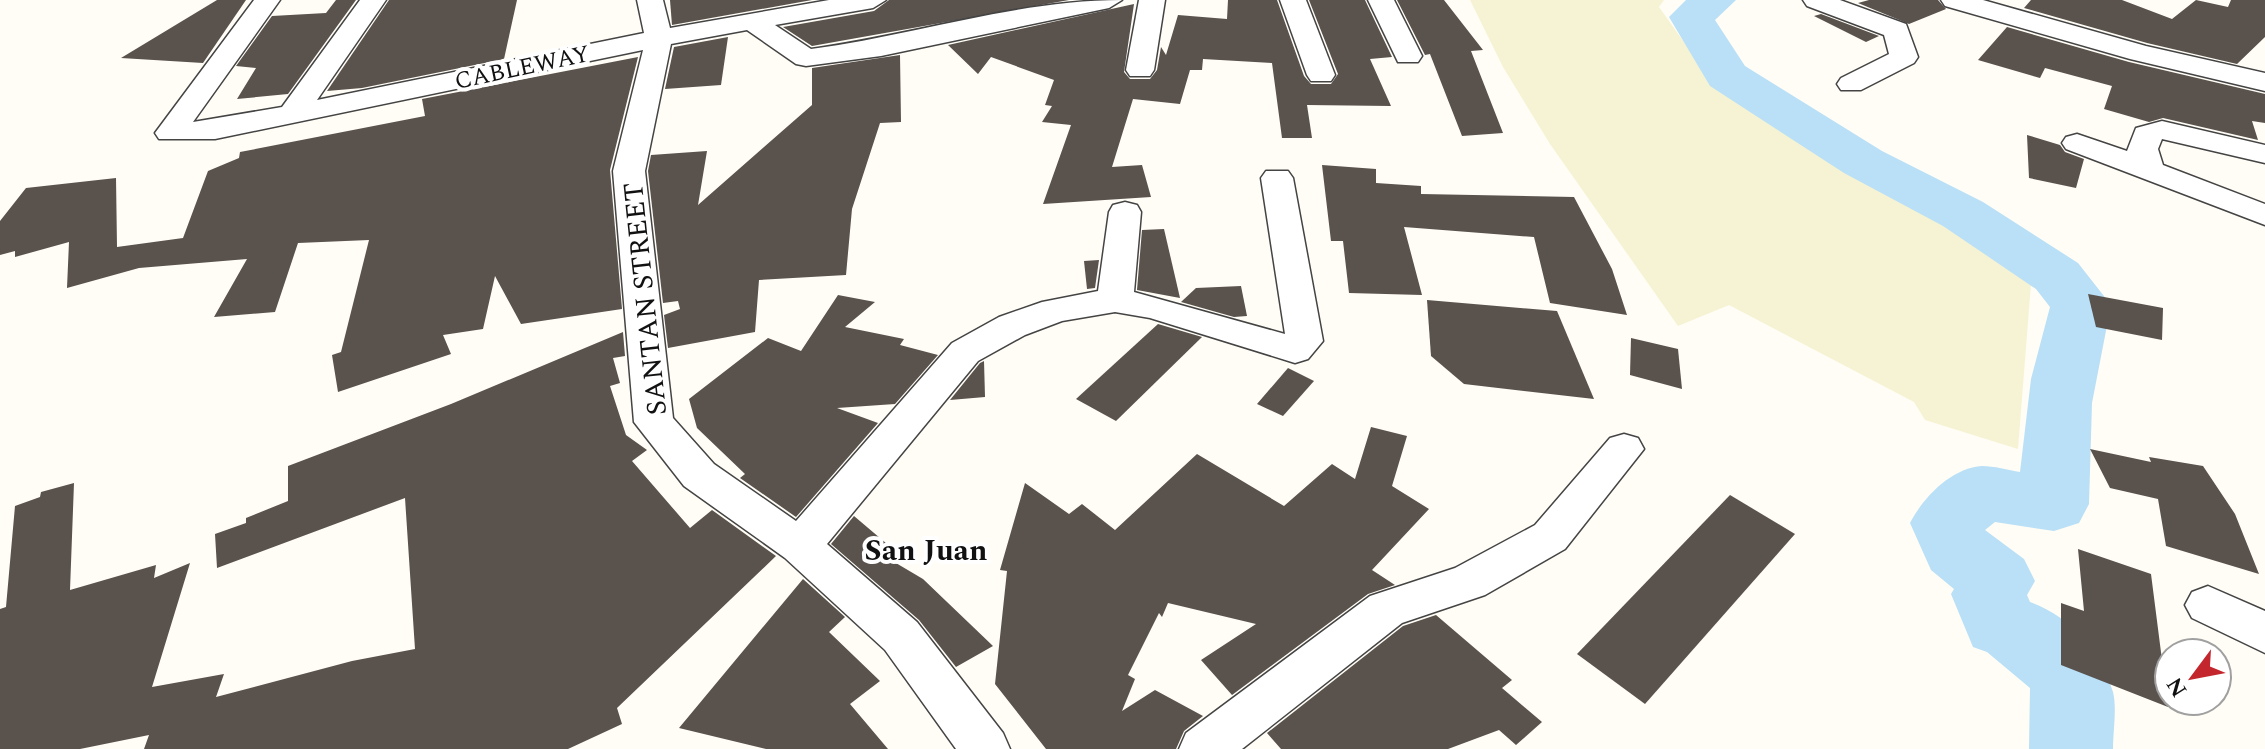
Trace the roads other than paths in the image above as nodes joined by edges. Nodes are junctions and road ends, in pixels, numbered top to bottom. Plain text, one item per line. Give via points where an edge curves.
1 (267, 0) edge
2 (373, 0) edge
3 (650, 0) edge
4 (869, 0) edge
5 (1109, 0) edge
6 (1152, 0) edge
7 (1293, 0) edge
8 (1381, 0) edge
9 (1816, 0) edge
10 (1954, 0) edge
11 (754, 23) junction
12 (659, 38) junction
13 (1408, 56) dead end
14 (1140, 70) dead end
15 (1321, 75) dead end
16 (2265, 82) edge
17 (1851, 84) dead end
18 (292, 114) junction
19 (2077, 143) dead end
20 (2265, 154) edge
21 (2152, 172) junction
22 (1277, 178) dead end
23 (1125, 212) dead end
24 (2265, 215) edge
25 (1115, 300) junction
26 (1624, 449) dead end
27 (800, 546) junction
28 (2208, 605) dead end
29 (2265, 633) edge
30 (985, 749) edge
31 (1204, 749) edge

1 - 18 street, CABLEWAY via 170,133
2 - 18 street
3 - 12 street, SANTAN STREET
4 - 11 street, CABLEWAY
5 - 11 street via 881,48 806,58
6 - 14 street
7 - 15 street
8 - 13 street
9 - 17 street via 1896,30 1904,57
10 - 16 street via 2097,42
11 - 12 street, CABLEWAY
12 - 18 street, CABLEWAY
12 - 27 street, SANTAN STREET via 629,171 654,422 699,475
19 - 21 street
20 - 21 street via 2162,130 2147,134 2142,143 2142,160
21 - 24 street
22 - 25 street via 1305,341 1295,350
23 - 25 street
25 - 27 street via 1055,310 965,352
26 - 31 street via 1550,537 1469,582 1386,609
27 - 30 street, SANTAN STREET via 901,636
28 - 29 street

